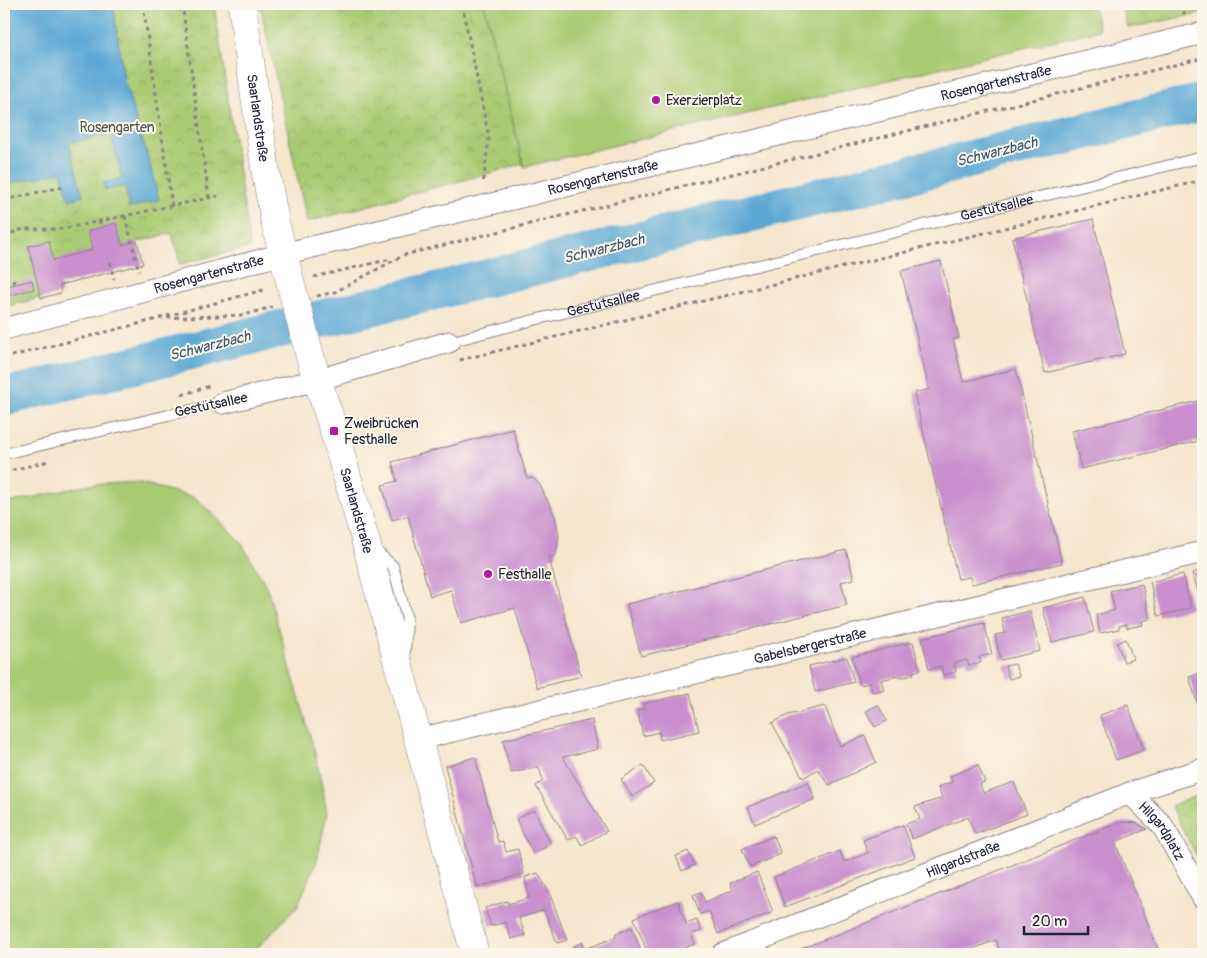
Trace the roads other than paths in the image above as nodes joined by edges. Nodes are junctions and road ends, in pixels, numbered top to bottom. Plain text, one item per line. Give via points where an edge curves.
1 (242, 4) edge
2 (1203, 32) edge
3 (1203, 157) edge
4 (282, 254) junction
5 (4, 329) edge
6 (454, 351) joint
7 (314, 372) junction
8 (223, 404) joint
9 (4, 454) edge
10 (1203, 552) edge
11 (419, 739) junction
12 (1203, 769) edge
13 (1130, 793) junction
14 (1203, 898) edge
15 (475, 954) edge
16 (723, 954) edge

1 - 4 main road, Saarlandstraße via 266,174
2 - 4 street, Rosengartenstraße
3 - 6 lane, Gestütsallee via 530,321
4 - 5 street, Rosengartenstraße
4 - 7 main road, Saarlandstraße, bridge
6 - 7 street, Gestütsallee
7 - 8 street, Gestütsallee
7 - 11 main road, Saarlandstraße via 365,539
8 - 9 lane, Gestütsallee
10 - 11 street, Gabelsbergerstraße
11 - 15 main road, Saarlandstraße
12 - 13 street, Hilgardstraße
13 - 14 street, Hilgardplatz via 1162,825
13 - 16 street, Hilgardstraße

